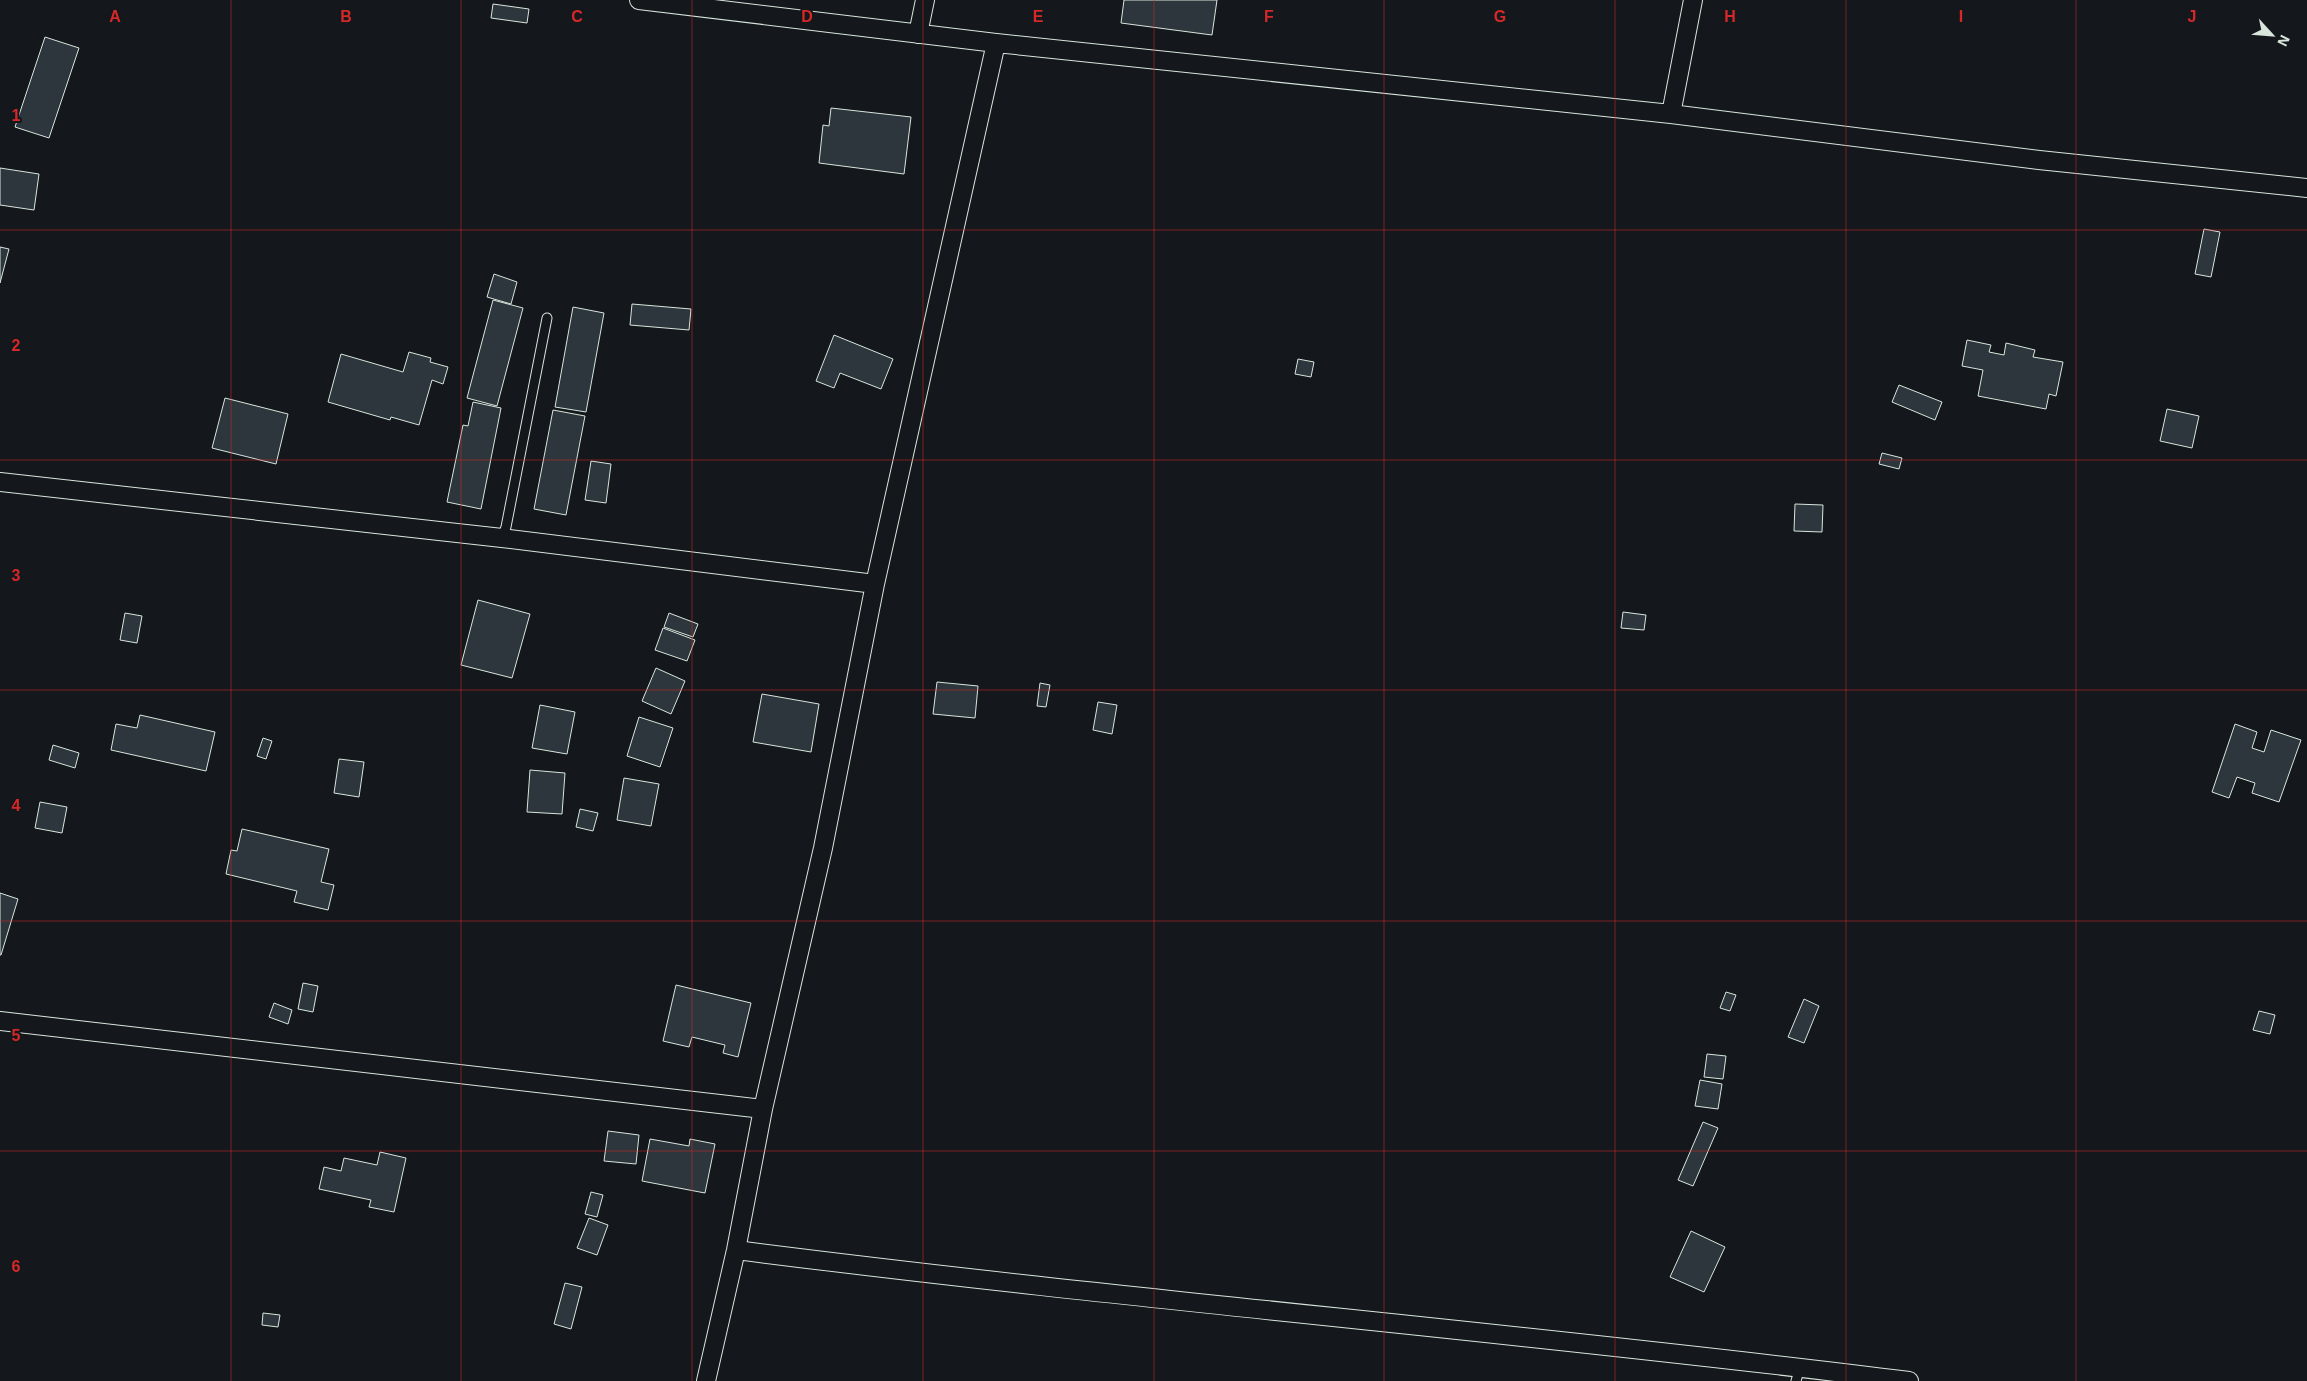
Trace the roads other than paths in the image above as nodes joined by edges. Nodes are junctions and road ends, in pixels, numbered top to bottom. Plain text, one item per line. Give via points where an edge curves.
1 (639, 0) edge
2 (925, 0) edge
3 (1693, 0) edge
4 (918, 34) junction
5 (996, 43) junction
6 (1670, 114) junction
7 (2307, 188) edge
8 (547, 318) dead end
9 (0, 482) edge
10 (502, 538) junction
11 (875, 584) junction
12 (0, 1022) edge
13 (763, 1109) junction
14 (736, 1250) junction
15 (1798, 1374) edge
16 (706, 1381) edge
17 (1909, 1381) edge

1 - 4 street
2 - 4 street
3 - 6 street
4 - 5 street
5 - 6 street
5 - 11 street
6 - 7 street via 2039,160
8 - 10 lane
9 - 10 street
10 - 11 street
11 - 13 street via 823,848
12 - 13 street
13 - 14 street
14 - 15 street
14 - 16 street
15 - 17 street

